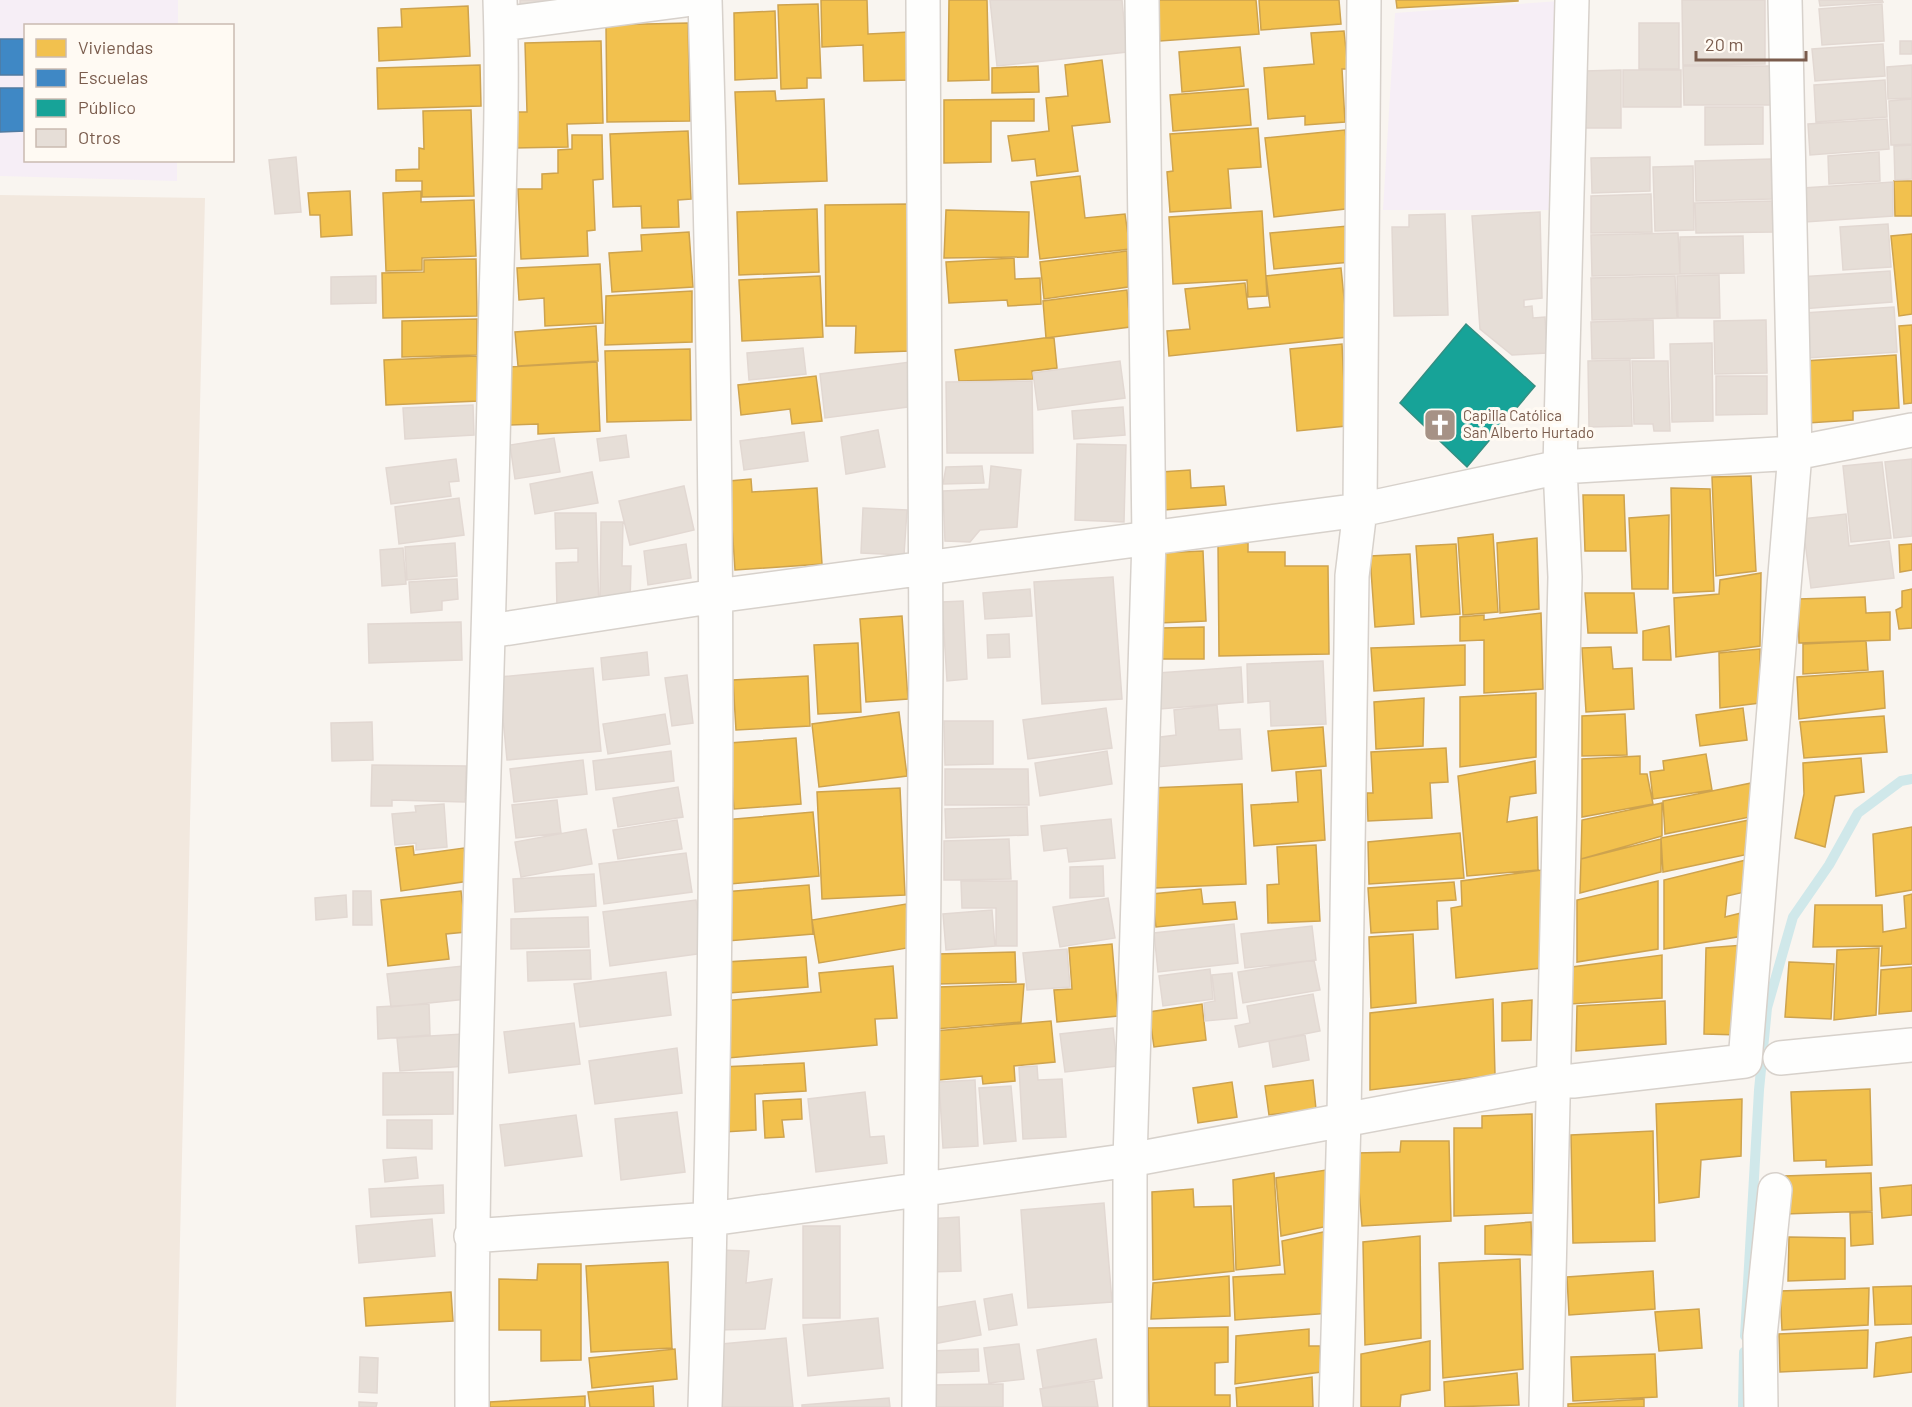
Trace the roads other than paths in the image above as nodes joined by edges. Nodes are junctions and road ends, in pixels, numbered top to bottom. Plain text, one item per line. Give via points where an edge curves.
1 (685, 0) edge
2 (705, 0) edge
3 (922, 0) edge
4 (1142, 0) edge
5 (1364, 0) edge
6 (1572, 0) edge
7 (1785, 0) edge
8 (500, 12) edge
9 (1912, 430) edge
10 (1795, 453) junction
11 (1560, 467) junction
12 (1360, 510) junction
13 (1149, 539) junction
14 (926, 568) junction
15 (716, 596) junction
16 (490, 631) junction
17 (1912, 1045) edge
18 (1780, 1058) dead end
19 (1552, 1081) junction
20 (1344, 1118) junction
21 (1130, 1160) junction
22 (922, 1189) junction
23 (1775, 1190) dead end
24 (711, 1219) junction
25 (471, 1236) junction
26 (472, 1407) edge
27 (705, 1407) edge
28 (919, 1407) edge
29 (1130, 1407) edge
30 (1336, 1407) edge
31 (1546, 1407) edge
32 (1761, 1407) edge

1 - 8 street
2 - 15 street via 713,254
3 - 14 street
4 - 13 street
5 - 12 street
6 - 11 street
7 - 10 street
8 - 16 street
9 - 10 street
10 - 11 street
10 - 19 street via 1745,1061 1573,1082
11 - 12 street
11 - 19 street via 1565,577
12 - 13 street
12 - 20 street via 1352,588
13 - 14 street
13 - 21 street
14 - 15 street
14 - 22 street
15 - 16 street
15 - 24 street
16 - 25 street
17 - 18 street
19 - 20 street
19 - 31 street
20 - 21 street
20 - 30 street
21 - 22 street
21 - 29 street
22 - 24 street
22 - 28 street
23 - 32 street via 1760,1336
24 - 25 street
24 - 27 street
25 - 26 street

